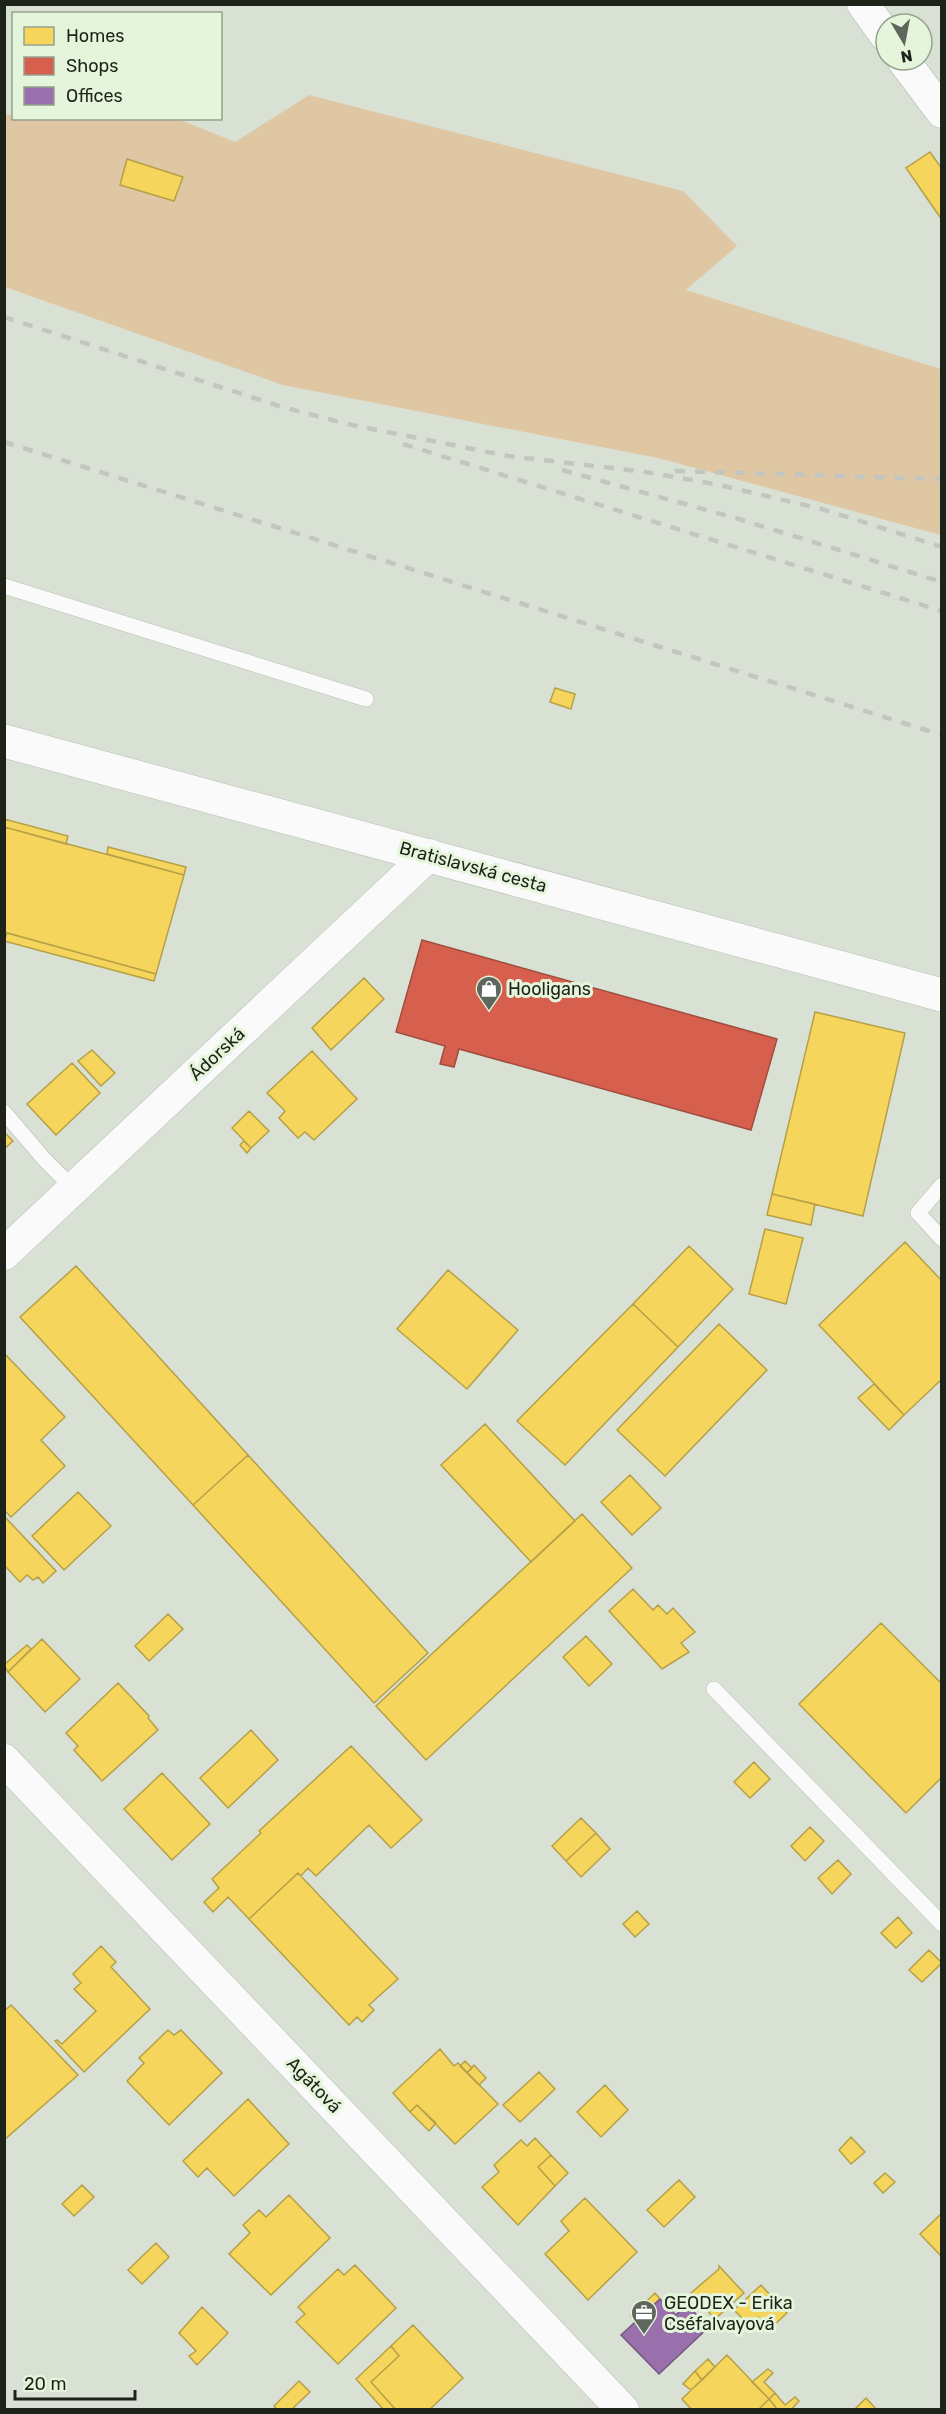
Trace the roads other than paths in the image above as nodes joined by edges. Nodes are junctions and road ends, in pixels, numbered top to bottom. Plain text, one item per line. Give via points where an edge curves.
1 (863, 4) edge
2 (874, 19) edge
3 (912, 72) edge
4 (942, 112) edge
5 (4, 586) edge
6 (366, 699) dead end
7 (4, 741) edge
8 (429, 855) junction
9 (942, 995) edge
10 (4, 1112) edge
11 (942, 1185) edge
12 (74, 1189) junction
13 (942, 1239) edge
14 (4, 1254) edge
15 (714, 1689) dead end
16 (4, 1760) edge
17 (942, 1924) edge
18 (623, 2409) edge

1 - 2 street
3 - 4 street
5 - 6 lane
7 - 8 street, Bratislavská cesta
8 - 9 street, Bratislavská cesta
8 - 12 street, Ádorská
10 - 12 lane
11 - 13 lane via 918,1213
12 - 14 street, Ádorská
15 - 17 lane
16 - 18 street, Agátová

